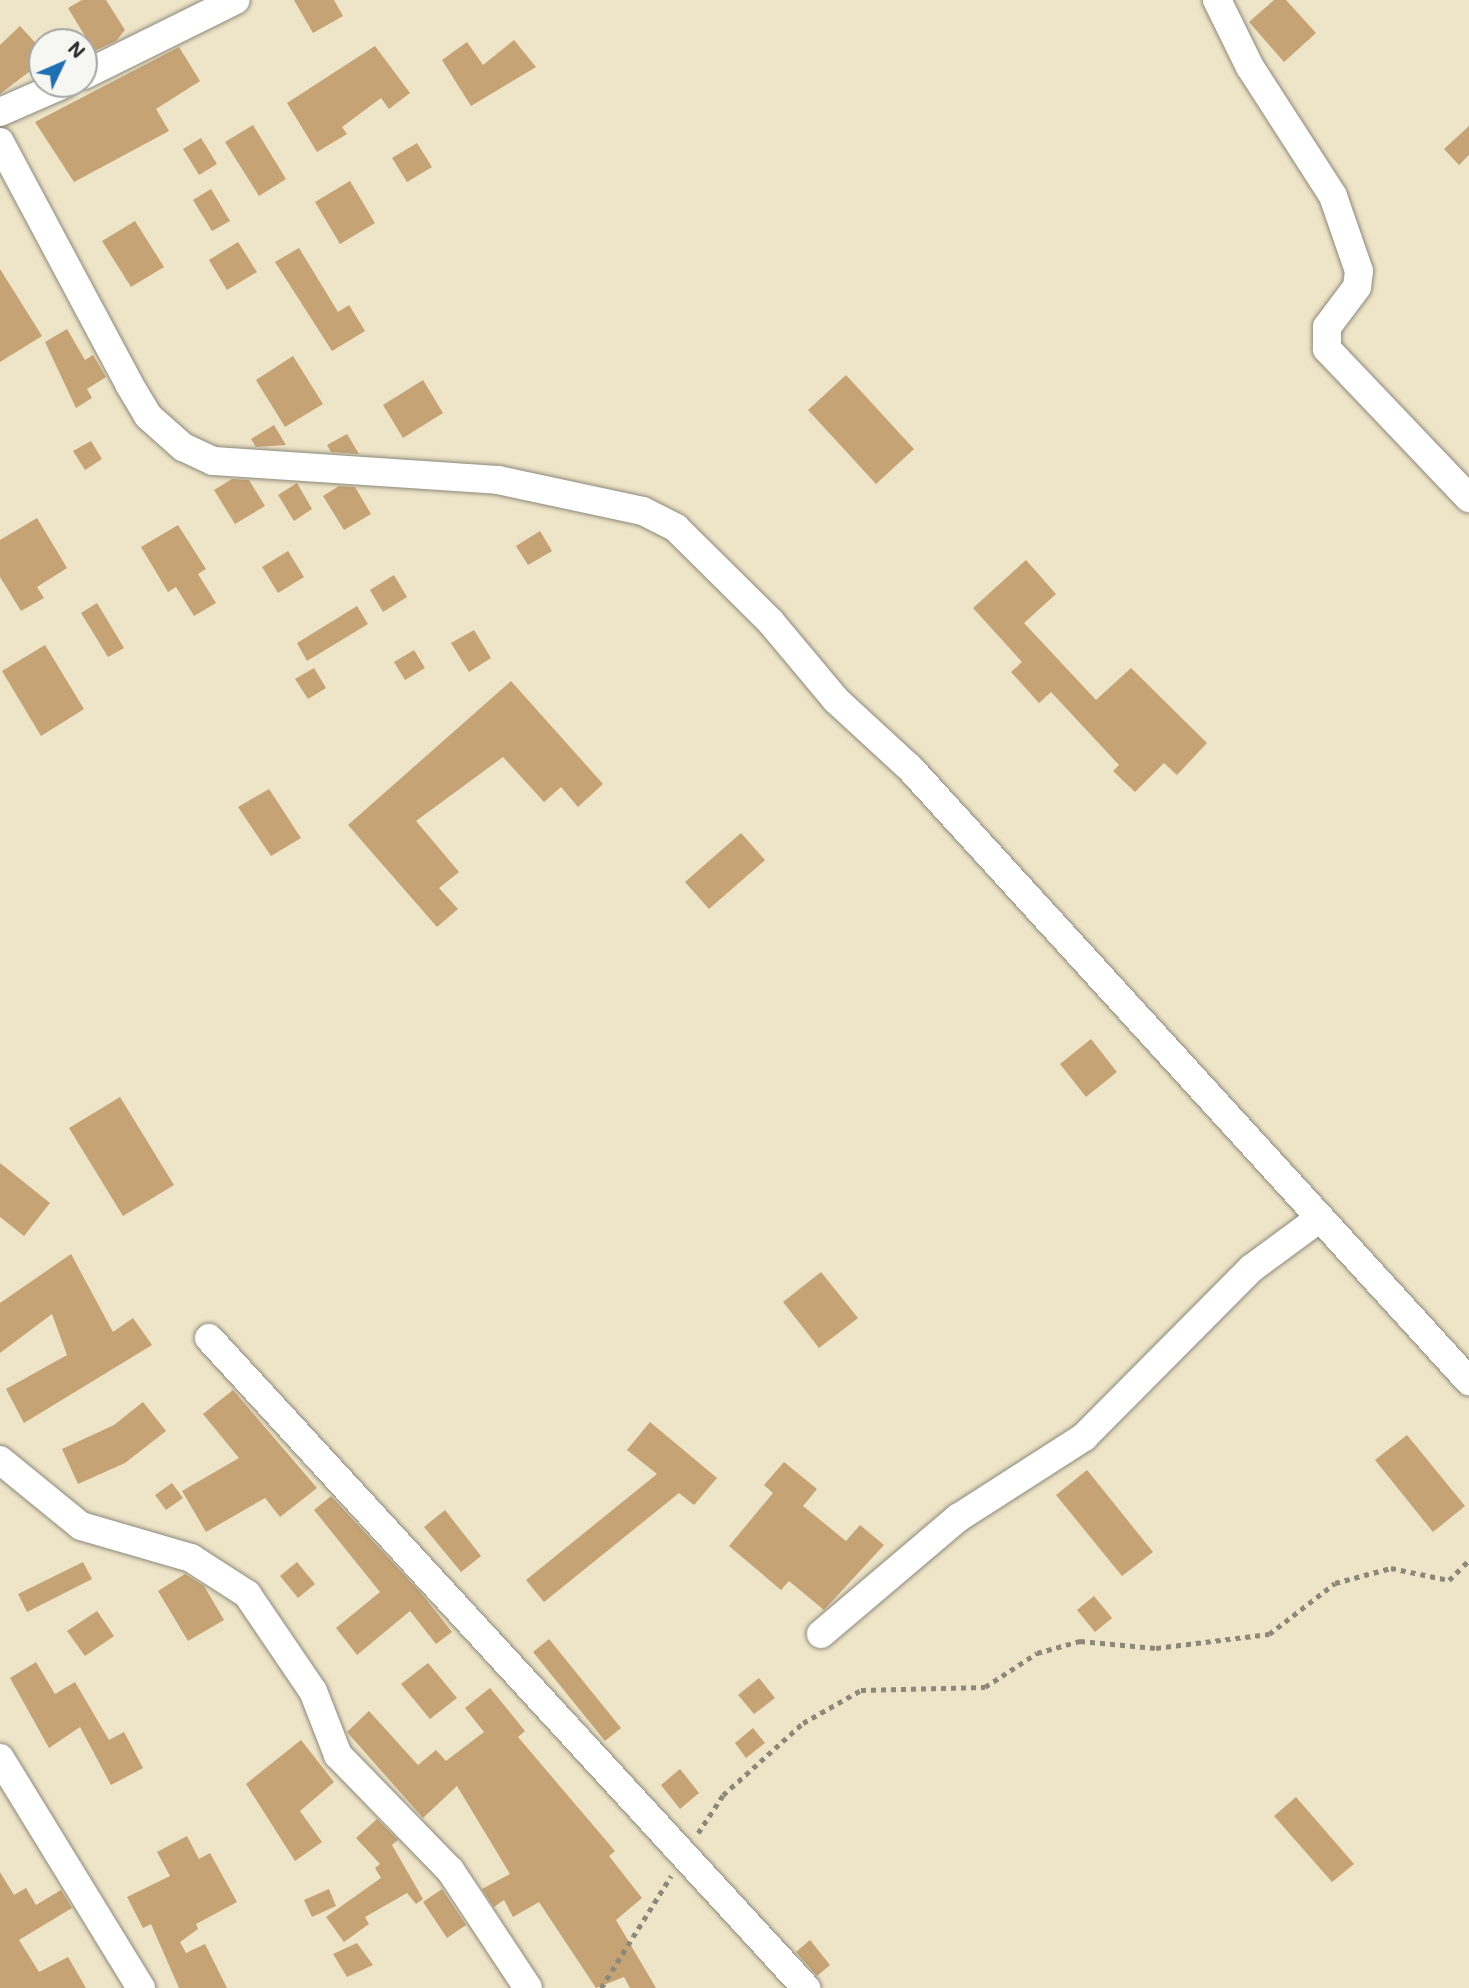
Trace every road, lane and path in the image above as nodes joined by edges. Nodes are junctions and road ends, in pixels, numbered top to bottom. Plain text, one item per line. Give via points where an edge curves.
1 (236, 0) edge
2 (1217, 0) edge
3 (98, 68) edge
4 (32, 98) edge
5 (0, 112) edge
6 (0, 142) edge
7 (1469, 498) edge
8 (1317, 1220) junction
9 (209, 1338) dead end
10 (1469, 1381) edge
11 (0, 1460) edge
12 (1469, 1560) edge
13 (821, 1634) dead end
14 (0, 1758) edge
15 (685, 1853) junction
16 (141, 1988) edge
17 (528, 1988) edge
18 (601, 1988) edge
19 (806, 1988) edge

1 - 3 street
2 - 7 street via 1250,67 1333,196 1359,271 1357,287 1327,327 1328,349
4 - 5 street
6 - 8 street via 148,416 183,447 213,461 498,480 643,511 677,528 770,621 836,700 910,768 1212,1096
8 - 10 street via 1383,1283
8 - 13 street via 1252,1268 1084,1437 904,1558
9 - 15 street
11 - 17 street via 81,1526 191,1558 247,1594 313,1691 338,1755 450,1870
12 - 15 path via 1448,1580 1391,1568 1335,1583 1269,1634 1156,1648 1080,1641 1037,1653 985,1687 861,1690 803,1723 723,1795
14 - 16 street
15 - 18 path
15 - 19 street

